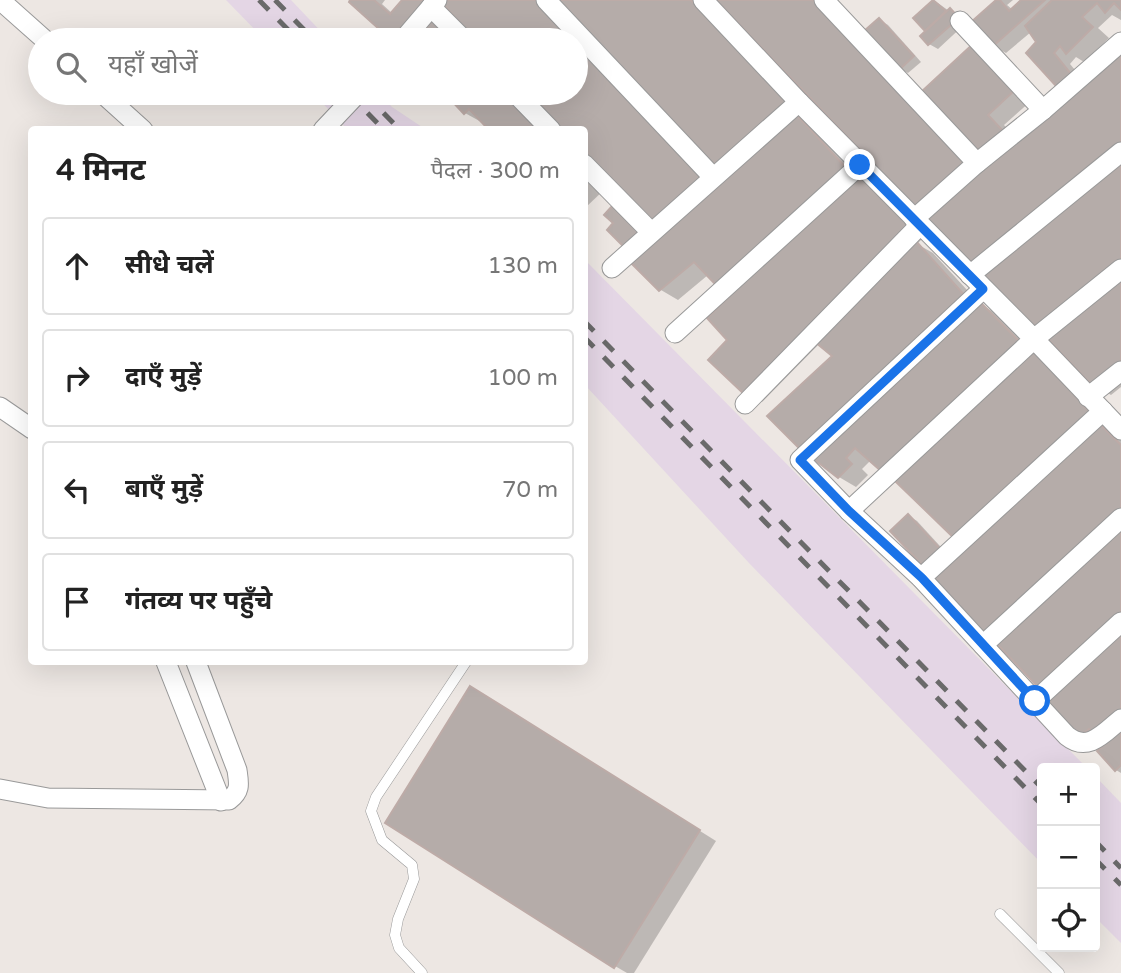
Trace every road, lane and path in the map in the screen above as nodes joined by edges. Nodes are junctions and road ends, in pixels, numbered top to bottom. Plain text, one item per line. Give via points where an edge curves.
1 (1, 0) edge
2 (546, 0) edge
3 (702, 0) edge
4 (824, 0) edge
5 (434, 3) edge
6 (960, 21) dead end
7 (32, 28) edge
8 (413, 28) edge
9 (454, 28) edge
10 (572, 28) edge
11 (1121, 42) edge
12 (588, 45) edge
13 (799, 103) junction
14 (115, 105) edge
15 (347, 105) edge
16 (527, 105) edge
17 (1043, 110) junction
18 (139, 126) edge
19 (327, 126) edge
20 (547, 126) edge
21 (1121, 152) edge
22 (976, 163) junction
23 (860, 165) junction
24 (588, 168) edge
25 (713, 177) junction
26 (917, 222) junction
27 (651, 232) junction
28 (612, 268) dead end
29 (1121, 269) edge
30 (976, 282) junction
31 (675, 333) dead end
32 (1034, 339) junction
33 (1121, 371) edge
34 (1088, 397) junction
35 (745, 404) dead end
36 (0, 407) edge
37 (1103, 411) junction
38 (28, 426) edge
39 (1121, 430) edge
40 (849, 511) junction
41 (1121, 518) edge
42 (922, 578) junction
43 (1121, 622) edge
44 (983, 645) junction
45 (167, 665) edge
46 (197, 665) edge
47 (464, 665) edge
48 (1035, 701) junction
49 (1121, 719) edge
50 (0, 789) edge
51 (221, 801) junction
52 (1000, 914) dead end
53 (1056, 972) edge
54 (422, 973) edge

1 - 7 street
2 - 10 street
3 - 13 street
4 - 22 street
5 - 8 street
5 - 9 street
6 - 17 street
11 - 17 street
12 - 25 street
13 - 23 street
13 - 25 street
14 - 18 street
15 - 19 street
16 - 20 street
17 - 22 street
21 - 30 street
22 - 26 street
23 - 26 street
23 - 31 street
24 - 27 street
25 - 27 street
26 - 30 street
26 - 35 street
27 - 28 street
29 - 32 street
30 - 32 street
30 - 40 street via 800,460
32 - 34 street
32 - 40 street
33 - 34 street
34 - 37 street
36 - 38 street
37 - 39 street
37 - 42 street
40 - 42 street
41 - 44 street
42 - 44 street
43 - 48 street
44 - 48 street
45 - 51 street
46 - 51 street via 237,770 237,794
47 - 54 lane via 371,811 382,839 412,865 414,879 395,935 399,948
48 - 49 street via 1077,743 1093,741
50 - 51 street via 48,798
52 - 53 lane

